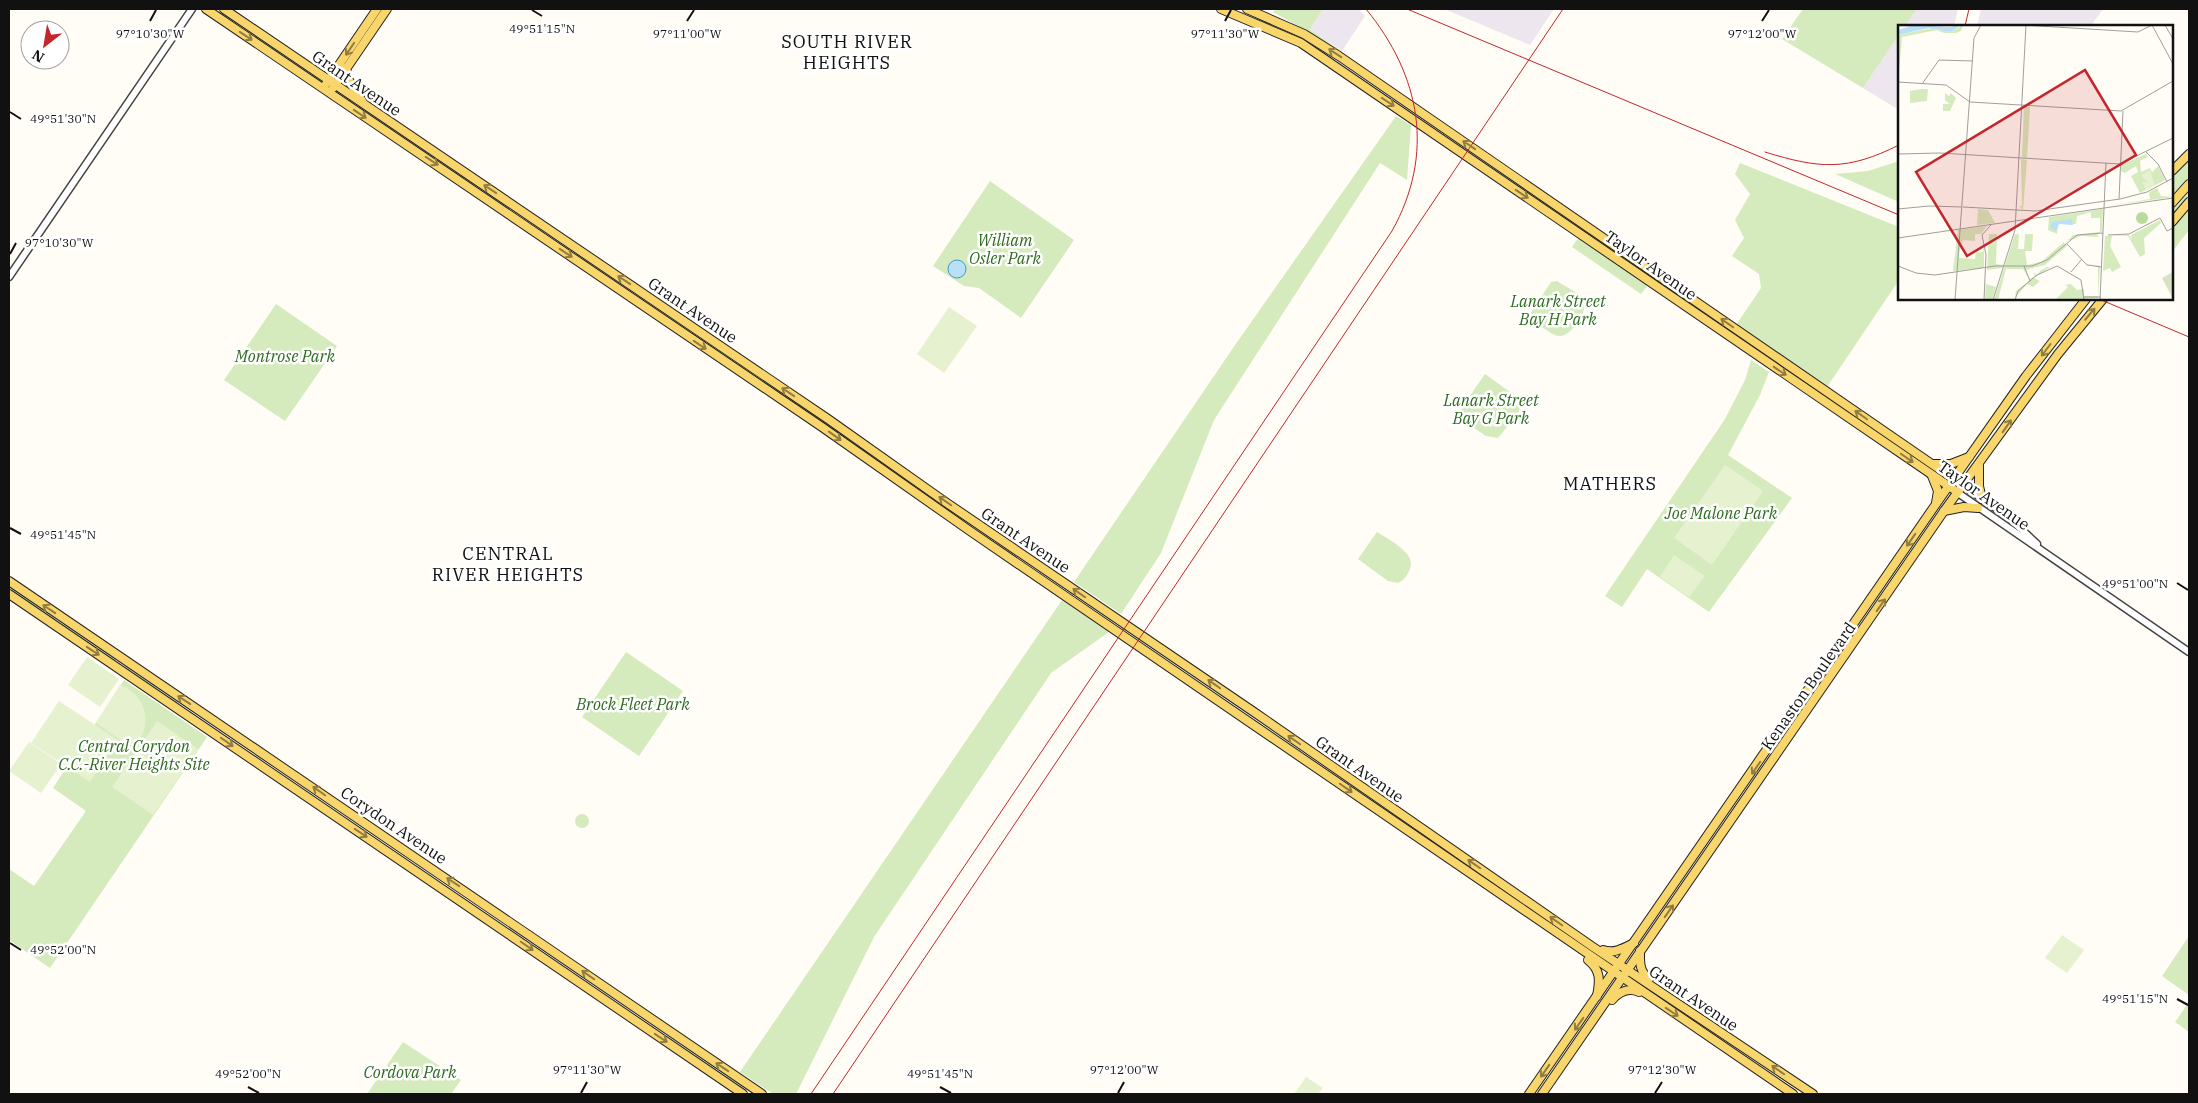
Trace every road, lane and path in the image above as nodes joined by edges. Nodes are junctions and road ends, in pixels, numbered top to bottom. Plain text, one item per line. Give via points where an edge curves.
1 (192, 9) edge
2 (206, 9) edge
3 (224, 9) edge
4 (377, 9) edge
5 (386, 9) edge
6 (1221, 9) edge
7 (1247, 9) edge
8 (346, 68) junction
9 (332, 82) junction
10 (326, 91) junction
11 (365, 104) junction
12 (2189, 154) edge
13 (2173, 170) edge
14 (2189, 184) edge
15 (2173, 202) edge
16 (2189, 202) edge
17 (2173, 221) edge
18 (9, 277) edge
19 (2085, 300) edge
20 (2102, 300) edge
21 (1969, 457) junction
22 (1932, 464) junction
23 (1979, 466) junction
24 (1932, 476) junction
25 (1954, 479) junction
26 (1964, 486) junction
27 (1949, 487) junction
28 (1958, 493) junction
29 (1982, 499) junction
30 (1936, 504) junction
31 (1978, 508) junction
32 (1944, 512) junction
33 (2056, 561) junction
34 (9, 581) edge
35 (9, 594) edge
36 (2189, 652) edge
37 (1565, 938) junction
38 (1636, 942) junction
39 (1593, 947) junction
40 (1640, 951) junction
41 (1621, 964) junction
42 (1628, 969) junction
43 (1615, 973) junction
44 (1622, 978) junction
45 (1647, 995) junction
46 (1596, 999) junction
47 (1670, 999) junction
48 (1592, 1021) junction
49 (743, 1094) edge
50 (762, 1094) edge
51 (1529, 1094) edge
52 (1542, 1094) edge
53 (1793, 1094) edge
54 (1813, 1094) edge

1 - 18 street
2 -> 10 main road, Grant Avenue
3 - 9 main road, Grant Avenue
4 -> 9 main road
5 - 8 main road
6 -> 24 main road, Taylor Avenue via 1301,43
22 -> 7 main road, Taylor Avenue via 1339,56 1304,34
8 - 9 main road
8 - 11 main road via 348,79
9 - 10 main road
9 - 11 main road, Grant Avenue
10 -> 37 main road, Grant Avenue via 822,427
39 -> 11 main road, Grant Avenue
12 - 13 main road
14 - 15 main road
16 - 17 main road
19 -> 21 main road, Kenaston Boulevard
23 -> 20 main road, Kenaston Boulevard via 2058,354
21 - 22 main road via 1951,464
21 - 25 main road, Kenaston Boulevard
22 - 25 main road, Taylor Avenue
23 - 26 main road, Kenaston Boulevard
23 - 29 main road
24 - 27 main road, Taylor Avenue
24 - 30 main road via 1938,491
25 - 26 main road, Taylor Avenue
25 - 27 main road, Kenaston Boulevard
26 - 28 main road, Kenaston Boulevard
26 - 29 street, Taylor Avenue
27 - 28 main road, Taylor Avenue
27 - 30 main road, Kenaston Boulevard
28 - 31 street, Taylor Avenue
28 - 32 main road, Kenaston Boulevard
29 - 33 street, Taylor Avenue
30 -> 38 main road, Kenaston Boulevard
31 - 32 main road via 1964,507
31 - 33 street, Taylor Avenue
40 -> 32 main road, Kenaston Boulevard
33 - 36 street, Taylor Avenue
50 -> 34 main road, Corydon Avenue
35 -> 49 main road, Corydon Avenue
37 - 43 main road, Grant Avenue
37 - 46 main road via 1598,969 1600,980
38 - 39 main road via 1608,952
38 - 41 main road, Kenaston Boulevard
39 - 41 main road, Grant Avenue
40 - 42 main road, Kenaston Boulevard
40 - 47 main road via 1642,973
41 - 42 main road, Grant Avenue
41 - 43 main road, Kenaston Boulevard
42 - 44 main road, Kenaston Boulevard
42 - 47 main road, Grant Avenue
43 - 44 main road, Grant Avenue
43 - 46 main road, Kenaston Boulevard
44 - 45 main road, Grant Avenue
44 - 48 main road, Kenaston Boulevard
45 - 48 main road via 1633,989 1620,992
45 -> 53 main road, Grant Avenue
46 -> 51 main road, Kenaston Boulevard
54 -> 47 main road, Grant Avenue
48 - 52 main road, Kenaston Boulevard

